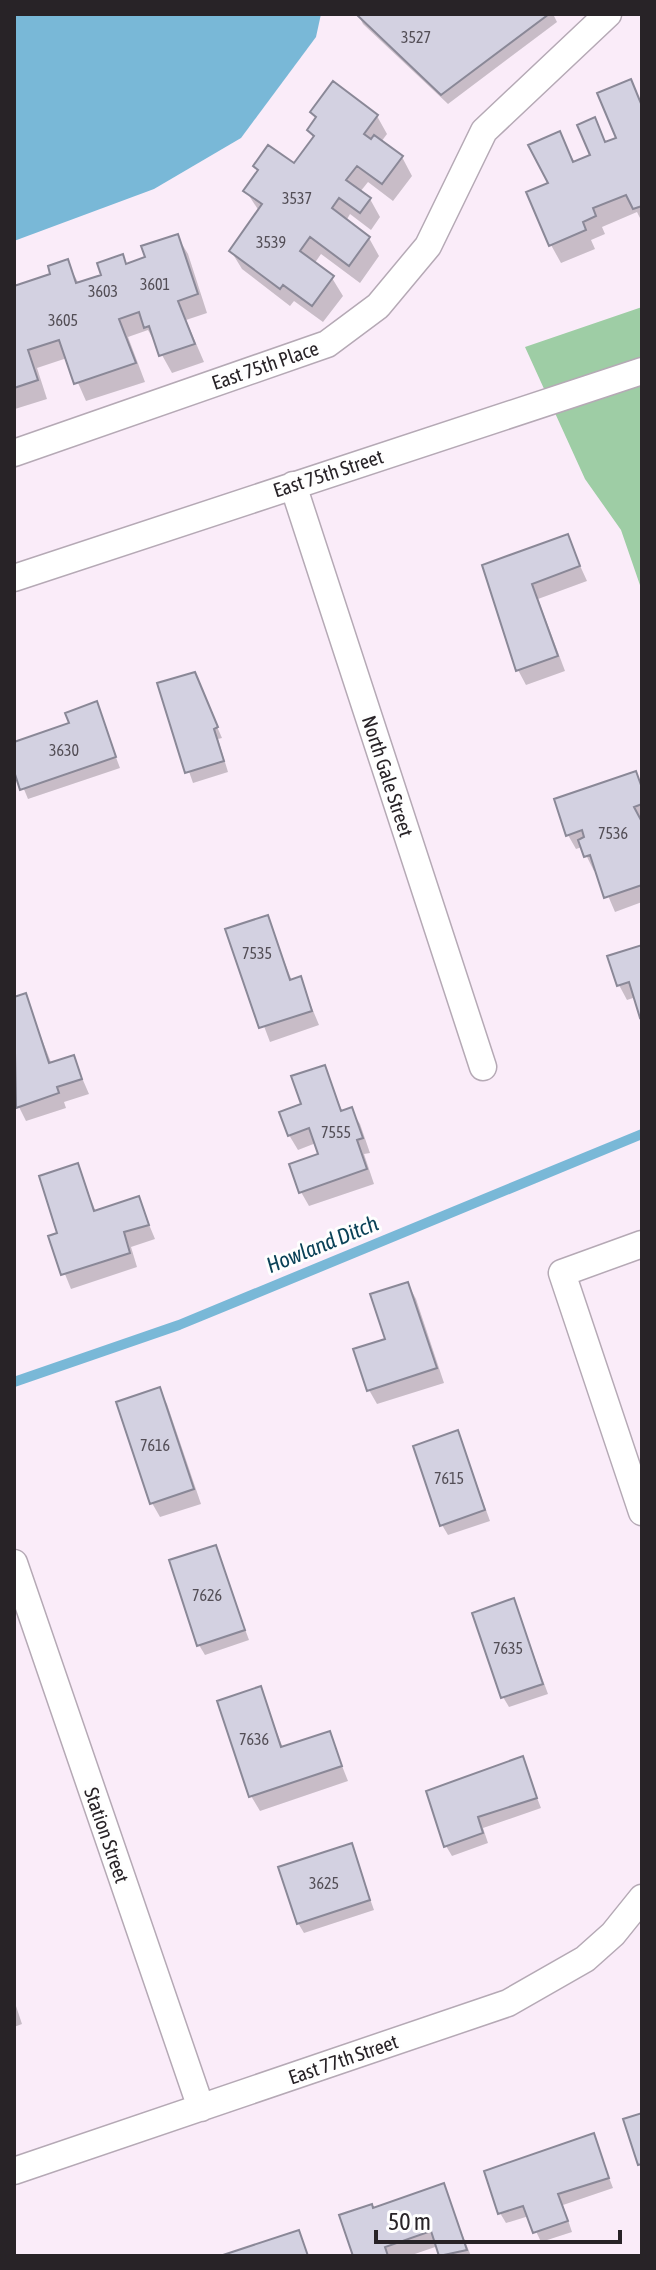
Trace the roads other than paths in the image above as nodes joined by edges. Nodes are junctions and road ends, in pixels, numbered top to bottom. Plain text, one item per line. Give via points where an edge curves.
1 (608, 14) edge
2 (642, 371) edge
3 (14, 453) edge
4 (293, 485) junction
5 (14, 578) edge
6 (483, 1067) dead end
7 (642, 1244) edge
8 (642, 1512) edge
9 (14, 1563) edge
10 (642, 1898) edge
11 (201, 2108) junction
12 (14, 2171) edge

1 - 3 street, East 75th Place via 484,131 428,246 378,306 327,344
2 - 4 street, East 75th Street
4 - 5 street, East 75th Street
4 - 6 street, North Gale Street
7 - 8 street via 562,1273
9 - 11 street, Station Street
10 - 11 street, East 77th Street via 585,1959 508,2003
11 - 12 street, East 77th Street

